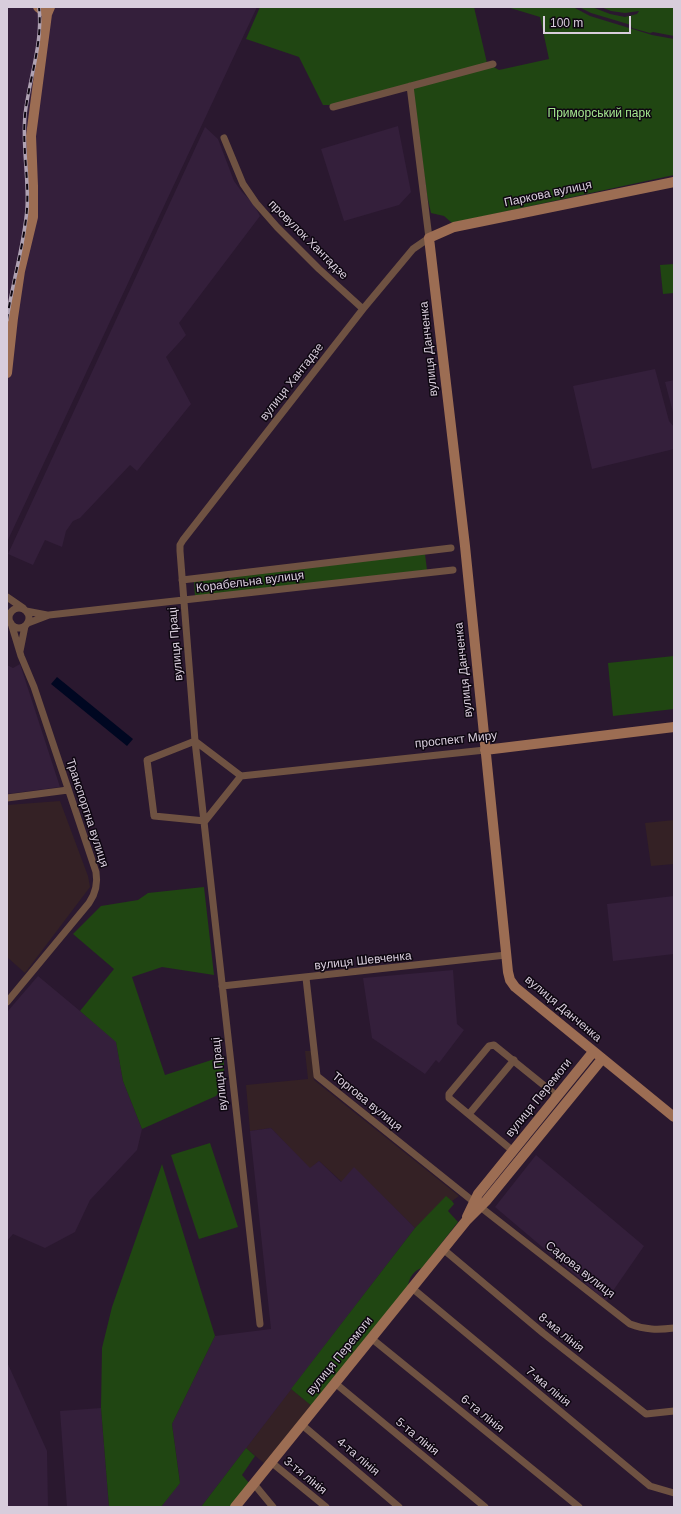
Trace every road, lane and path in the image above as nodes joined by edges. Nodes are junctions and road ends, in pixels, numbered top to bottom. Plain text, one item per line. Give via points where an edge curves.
1 (38, 7) edge
2 (49, 11) edge
3 (493, 64) dead end
4 (410, 86) junction
5 (333, 107) dead end
6 (224, 138) dead end
7 (674, 182) edge
8 (429, 238) junction
9 (363, 309) junction
10 (7, 373) edge
11 (180, 545) joint
12 (451, 548) dead end
13 (453, 570) dead end
14 (182, 580) junction
15 (7, 597) edge
16 (184, 601) junction
17 (7, 609) edge
18 (25, 610) junction
19 (49, 615) junction
20 (10, 621) junction
21 (27, 624) junction
22 (20, 653) junction
23 (674, 727) edge
24 (195, 742) junction
25 (485, 750) junction
26 (241, 776) junction
27 (68, 790) junction
28 (7, 798) edge
29 (205, 821) junction
30 (506, 956) junction
31 (306, 978) junction
32 (222, 986) junction
33 (7, 1002) edge
34 (592, 1052) junction
35 (602, 1059) junction
36 (514, 1060) junction
37 (557, 1096) junction
38 (468, 1114) junction
39 (674, 1117) edge
40 (513, 1151) junction
41 (477, 1205) junction
42 (443, 1249) junction
43 (412, 1288) junction
44 (260, 1324) dead end
45 (674, 1328) edge
46 (372, 1338) junction
47 (335, 1383) junction
48 (674, 1411) edge
49 (302, 1424) junction
50 (270, 1462) junction
51 (254, 1484) junction
52 (674, 1493) edge
53 (235, 1507) edge
54 (273, 1507) edge
55 (326, 1507) edge
56 (399, 1507) edge
57 (485, 1507) edge
58 (579, 1507) edge

1 - 2 main road
2 - 10 main road via 31,136 33,217 20,271
3 - 4 street
4 - 5 street
4 - 8 street
6 - 9 street, провулок Хантадзе via 243,184 256,203 313,264
7 - 8 main road, Паркова вулиця via 454,226
8 - 9 street, вулиця Хантадзе via 413,249
8 - 25 main road, вулиця Данченка via 465,546
9 - 11 street, вулиця Хантадзе
11 - 14 street, вулиця Праці
12 - 14 street, Корабельна вулиця
13 - 16 street, Корабельна вулиця
14 - 16 street, вулиця Праці
15 - 18 street
16 - 19 street, Корабельна вулиця
16 - 24 street, вулиця Праці
17 - 20 street, Транспортна вулиця
18 - 19 street
18 - 20 street via 13,610
18 - 21 street via 29,616
19 - 21 street
20 - 21 street via 18,628
20 - 22 street, Транспортна вулиця
21 - 22 street
22 - 27 street, Транспортна вулиця
23 - 25 main road, проспект Миру
24 - 26 street
24 - 29 street, вулиця Праці
24 - 29 street via 147,760 154,816
25 - 26 street, проспект Миру
25 - 30 main road, вулиця Данченка
26 - 29 street
27 - 28 street
27 - 33 street, Транспортна вулиця via 96,872 96,888 89,903
29 - 32 street, вулиця Праці
30 - 31 street, вулиця Шевченка
30 - 34 main road, вулиця Данченка via 510,980 515,987
31 - 32 street, вулиця Шевченка
31 - 41 street, Торгова вулиця via 317,1076
32 - 44 street, вулиця Праці
34 - 35 main road, вулиця Данченка
34 - 37 main road, вулиця Перемоги
35 - 39 main road, вулиця Данченка
35 - 41 main road, вулиця Перемоги
36 - 37 street
36 - 38 street
36 - 38 street via 494,1045 489,1046 449,1094
37 - 40 main road, вулиця Перемоги
38 - 40 street
40 - 41 main road, вулиця Перемоги
41 - 42 main road, вулиця Перемоги
41 - 45 street, Садова вулиця via 630,1324 650,1330
42 - 43 main road, вулиця Перемоги
42 - 48 street, 8-ма лінія via 543,1334 646,1414
43 - 46 main road, вулиця Перемоги
43 - 52 street, 7-ма лінія via 650,1486
46 - 47 main road, вулиця Перемоги
46 - 58 street, 6-та лінія
47 - 49 main road, вулиця Перемоги
47 - 57 street, 5-та лінія
49 - 50 main road, вулиця Перемоги
49 - 56 street, 4-та лінія
50 - 51 main road, вулиця Перемоги
50 - 55 street, 3-тя лінія
51 - 53 main road, вулиця Перемоги
51 - 54 street

